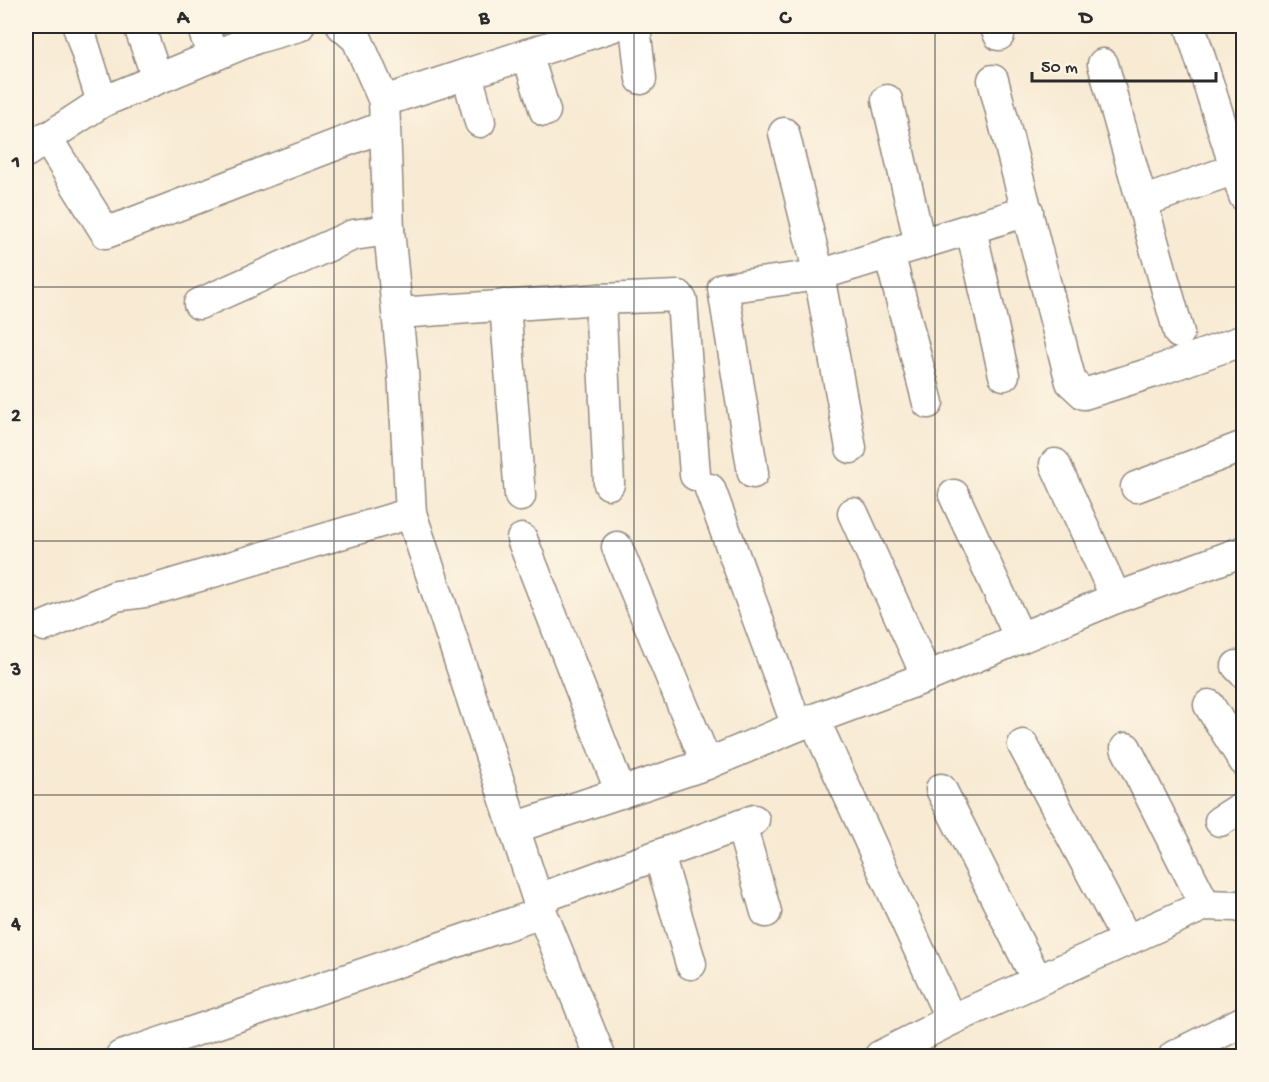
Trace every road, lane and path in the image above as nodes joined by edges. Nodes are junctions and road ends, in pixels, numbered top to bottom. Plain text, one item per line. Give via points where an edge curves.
1 (78, 26) edge
2 (139, 26) edge
3 (202, 26) edge
4 (342, 26) edge
5 (635, 26) edge
6 (1190, 26) edge
7 (602, 27) edge
8 (279, 28) edge
9 (527, 54) junction
10 (213, 56) junction
11 (1103, 64) dead end
12 (466, 74) junction
13 (157, 78) junction
14 (641, 79) dead end
15 (993, 80) dead end
16 (887, 100) dead end
17 (102, 102) junction
18 (545, 111) dead end
19 (385, 114) junction
20 (480, 122) dead end
21 (784, 133) dead end
22 (36, 144) edge
23 (1241, 176) edge
24 (1142, 202) junction
25 (1028, 211) junction
26 (971, 228) junction
27 (389, 230) junction
28 (920, 244) junction
29 (889, 253) junction
30 (819, 275) junction
31 (600, 299) junction
32 (199, 304) dead end
33 (505, 305) junction
34 (398, 313) junction
35 (1179, 333) dead end
36 (1244, 340) edge
37 (1004, 375) dead end
38 (928, 403) dead end
39 (1244, 446) edge
40 (851, 448) dead end
41 (1055, 464) dead end
42 (753, 473) dead end
43 (609, 484) dead end
44 (1136, 487) dead end
45 (520, 495) dead end
46 (954, 495) dead end
47 (411, 513) junction
48 (853, 513) dead end
49 (522, 539) dead end
50 (617, 547) dead end
51 (1244, 551) edge
52 (1116, 598) junction
53 (45, 626) dead end
54 (1020, 638) junction
55 (927, 677) junction
56 (1209, 705) dead end
57 (805, 723) junction
58 (1023, 745) dead end
59 (1126, 748) dead end
60 (1244, 761) edge
61 (706, 764) junction
62 (940, 789) dead end
63 (621, 793) junction
64 (514, 828) junction
65 (659, 855) junction
66 (1205, 905) junction
67 (540, 906) junction
68 (1244, 908) edge
69 (766, 912) dead end
70 (1126, 940) junction
71 (692, 964) dead end
72 (1037, 980) junction
73 (951, 1020) junction
74 (1244, 1022) edge
75 (121, 1056) edge
76 (600, 1056) edge
77 (880, 1056) edge
78 (1174, 1056) edge

1 - 17 street
2 - 13 street
3 - 10 street
4 - 19 street via 357,39
5 - 14 street
6 - 23 street
7 - 9 street
8 - 10 street
9 - 12 street
9 - 18 street
10 - 13 street
11 - 24 street
12 - 19 street
12 - 20 street
13 - 17 street
15 - 25 street
16 - 28 street
17 - 22 street
19 - 22 street via 105,233
19 - 27 street
21 - 30 street
23 - 24 street
24 - 35 street
25 - 26 street
25 - 36 street via 1071,382 1084,394
26 - 28 street
26 - 37 street
27 - 32 street via 353,235
27 - 34 street
28 - 29 street
29 - 30 street
29 - 38 street
30 - 40 street
30 - 42 street via 723,288
31 - 33 street
31 - 43 street
31 - 57 street via 674,295 682,301 702,482
33 - 34 street
33 - 45 street
34 - 47 street
39 - 44 street
41 - 52 street
46 - 54 street
47 - 53 street via 146,592 116,596
47 - 64 street
48 - 55 street
49 - 63 street
50 - 61 street
51 - 52 street
52 - 54 street
54 - 55 street
55 - 57 street
56 - 60 street
57 - 61 street
57 - 73 street
58 - 70 street
59 - 66 street
61 - 63 street
62 - 72 street
63 - 64 street
64 - 67 street
65 - 67 street
65 - 69 street via 747,822
65 - 71 street
66 - 68 street
66 - 70 street
67 - 75 street
67 - 76 street
70 - 72 street
72 - 73 street
73 - 77 street
74 - 78 street

